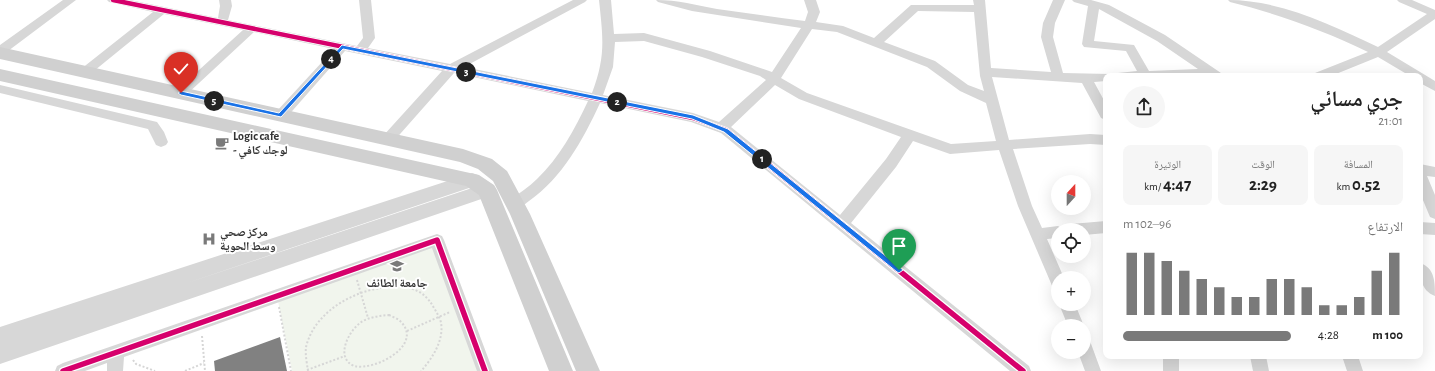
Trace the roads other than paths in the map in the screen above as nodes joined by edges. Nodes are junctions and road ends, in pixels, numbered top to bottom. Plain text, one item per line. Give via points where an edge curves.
1 (70, 0) edge
2 (116, 0) edge
3 (225, 0) edge
4 (379, 0) edge
5 (581, 0) edge
6 (605, 0) edge
7 (662, 0) edge
8 (810, 0) edge
9 (1059, 0) edge
10 (1078, 0) edge
11 (1234, 0) edge
12 (1403, 0) edge
13 (365, 2) edge
14 (980, 2) edge
15 (1100, 4) edge
16 (162, 10) junction
17 (1435, 14) edge
18 (222, 23) junction
19 (809, 25) junction
20 (251, 29) junction
21 (608, 38) junction
22 (877, 42) junction
23 (342, 47) junction
24 (359, 51) junction
25 (0, 52) edge
26 (1377, 53) junction
27 (451, 69) junction
28 (85, 72) junction
29 (986, 72) junction
30 (1150, 73) edge
31 (1213, 73) edge
32 (1327, 73) edge
33 (1414, 73) edge
34 (0, 75) edge
35 (1058, 77) junction
36 (1103, 77) edge
37 (1423, 78) edge
38 (774, 79) junction
39 (1086, 79) junction
40 (1435, 86) edge
41 (0, 89) edge
42 (181, 93) junction
43 (596, 98) junction
44 (992, 100) junction
45 (1103, 110) edge
46 (281, 115) junction
47 (721, 128) junction
48 (910, 134) junction
49 (388, 139) junction
50 (1103, 140) edge
51 (161, 142) dead end
52 (1004, 144) junction
53 (1423, 170) edge
54 (1435, 172) edge
55 (1423, 181) edge
56 (480, 185) junction
57 (1431, 196) edge
58 (515, 204) junction
59 (1435, 213) edge
60 (842, 223) junction
61 (1103, 227) edge
62 (1091, 228) edge
63 (1423, 228) edge
64 (1435, 229) edge
65 (1051, 233) edge
66 (1037, 234) junction
67 (1053, 271) edge
68 (1423, 273) edge
69 (1435, 289) edge
70 (0, 336) edge
71 (116, 353) junction
72 (0, 354) edge
73 (1089, 359) edge
74 (1171, 359) edge
75 (1259, 359) edge
76 (1351, 359) edge
77 (90, 366) edge
78 (63, 371) edge
79 (115, 371) edge
80 (485, 371) edge
81 (562, 371) edge
82 (588, 371) edge
83 (1023, 371) edge
84 (1093, 371) edge
85 (1172, 371) edge
86 (1261, 371) edge
87 (1355, 371) edge

1 - 25 street
2 - 16 street
3 - 18 street
4 - 13 street
5 - 27 street
6 - 21 street
7 - 19 street via 699,9
8 - 19 street via 814,12
9 - 35 street via 1046,37
10 - 15 street
11 - 26 street via 1299,16
12 - 17 street
13 - 24 street via 369,38
14 - 22 street via 915,7
14 - 29 street
15 - 30 street via 1088,44 1130,48
15 - 31 street via 1161,38
16 - 18 street
16 - 28 street
17 - 26 street
18 - 20 street
19 - 22 street via 839,29
19 - 38 street
20 - 23 street
20 - 42 street
21 - 38 street via 644,37 706,54 764,73
21 - 43 street via 608,66
22 - 44 street via 930,64 964,88
23 - 24 street
23 - 46 street
24 - 27 street
25 - 28 main road
26 - 32 street
26 - 33 street
27 - 43 street
27 - 49 street
28 - 42 main road
29 - 35 street
29 - 44 street
34 - 56 main road
35 - 39 street
36 - 39 street
37 - 40 street
38 - 47 street
38 - 48 street via 803,96
39 - 45 street
41 - 51 street via 152,125 158,132
42 - 46 main road
43 - 47 street via 693,118
43 - 58 street via 563,157 546,180
44 - 52 street
46 - 49 main road
47 - 60 street
48 - 52 street via 950,149
48 - 60 street
49 - 58 main road via 463,156 485,164 500,176
50 - 52 street
52 - 66 street
53 - 54 street
55 - 57 street
56 - 70 street
56 - 72 street
56 - 81 main road
57 - 59 street
58 - 82 main road
60 - 83 street
61 - 62 street
63 - 64 street
65 - 66 street
66 - 67 street
68 - 69 street
71 - 77 street
71 - 79 street
71 - 80 street via 437,240
73 - 84 street
74 - 85 street
75 - 86 street
76 - 87 street
77 - 78 street

